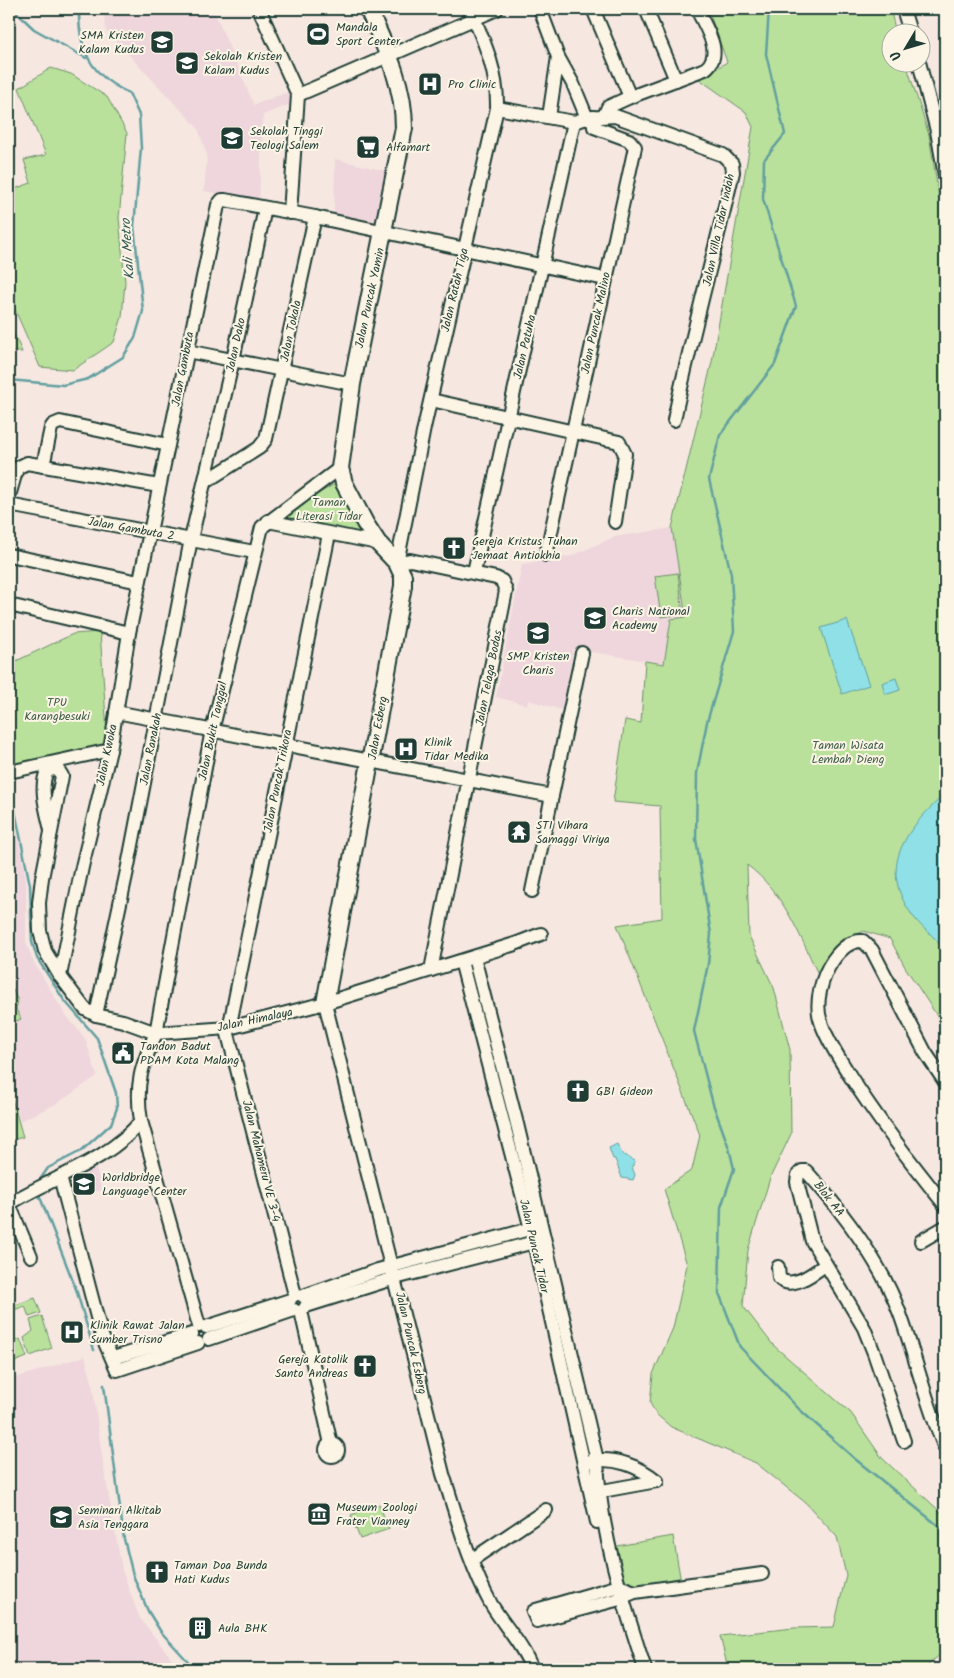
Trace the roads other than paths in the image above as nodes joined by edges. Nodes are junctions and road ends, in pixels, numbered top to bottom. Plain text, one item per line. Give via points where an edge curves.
1 (259, 9) edge
2 (368, 9) edge
3 (497, 9) edge
4 (540, 9) edge
5 (593, 9) edge
6 (646, 9) edge
7 (697, 9) edge
8 (903, 9) edge
9 (472, 14) edge
10 (907, 22) edge
11 (389, 55) junction
12 (558, 57) junction
13 (922, 72) edge
14 (676, 80) junction
15 (298, 95) junction
16 (630, 97) junction
17 (497, 108) junction
18 (549, 117) junction
19 (594, 117) junction
20 (574, 122) junction
21 (941, 130) edge
22 (945, 176) edge
23 (265, 208) junction
24 (290, 213) junction
25 (315, 217) junction
26 (384, 232) junction
27 (465, 248) junction
28 (543, 266) junction
29 (605, 279) junction
30 (187, 351) junction
31 (233, 360) junction
32 (283, 370) junction
33 (352, 384) junction
34 (430, 400) junction
35 (508, 419) junction
36 (674, 420) dead end
37 (574, 432) junction
38 (168, 445) junction
39 (44, 466) junction
40 (340, 468) junction
41 (205, 482) junction
42 (159, 486) junction
43 (9, 496) edge
44 (9, 505) edge
45 (268, 520) junction
46 (615, 522) dead end
47 (150, 534) junction
48 (329, 534) junction
49 (192, 539) junction
50 (378, 543) junction
51 (254, 552) junction
52 (9, 555) edge
53 (546, 555) dead end
54 (397, 563) junction
55 (474, 572) junction
56 (139, 582) junction
57 (9, 605) edge
58 (129, 633) junction
59 (582, 653) dead end
60 (116, 712) junction
61 (156, 719) junction
62 (212, 729) junction
63 (286, 744) junction
64 (110, 750) junction
65 (372, 761) junction
66 (9, 772) edge
67 (469, 779) junction
68 (552, 796) junction
69 (51, 830) dead end
70 (532, 891) dead end
71 (540, 934) dead end
72 (468, 959) junction
73 (431, 970) junction
74 (60, 976) junction
75 (325, 1003) junction
76 (96, 1015) junction
77 (229, 1028) junction
78 (156, 1033) junction
79 (945, 1082) edge
80 (141, 1121) junction
81 (60, 1176) junction
82 (9, 1204) edge
83 (945, 1205) edge
84 (945, 1226) edge
85 (536, 1227) junction
86 (540, 1241) junction
87 (921, 1241) dead end
88 (31, 1256) dead end
89 (825, 1265) junction
90 (778, 1267) dead end
91 (394, 1272) junction
92 (298, 1303) junction
93 (201, 1334) junction
94 (112, 1358) junction
95 (904, 1441) dead end
96 (945, 1448) edge
97 (334, 1456) dead end
98 (591, 1461) junction
99 (594, 1493) junction
100 (546, 1510) dead end
101 (473, 1559) junction
102 (762, 1574) dead end
103 (618, 1593) junction
104 (532, 1669) edge
105 (637, 1669) edge
106 (645, 1669) edge

1 - 15 street
2 - 11 main road
3 - 9 street
4 - 12 street
5 - 16 street
6 - 14 street
7 - 14 street via 715,58 705,69
8 - 10 street
9 - 11 street
9 - 17 street, Jalan Ratah Tiga via 490,58 498,90
11 - 15 street
11 - 26 main road via 404,106 404,128
12 - 18 street
12 - 19 street
13 - 21 street
14 - 16 street
15 - 24 street
16 - 19 street
17 - 18 street, Jalan Villa Tidar Indah
17 - 27 street, Jalan Ratah Tiga
18 - 20 street, Jalan Villa Tidar Indah
19 - 20 street, Jalan Villa Tidar Indah
19 - 29 street, Jalan Puncak Malino via 594,127 629,140 635,147
19 - 36 street, Jalan Villa Tidar Indah via 623,118 723,155 732,164 731,181
20 - 28 street, Jalan Patuha
21 - 22 street
23 - 24 street
23 - 30 street, Jalan Gambuta via 225,200 218,205
23 - 31 street, Jalan Dako
24 - 25 street
25 - 26 street
25 - 32 street, Jalan Tokala
26 - 27 street, Jalan Puncak Yamin
26 - 33 main road, Jalan Puncak Yamin
27 - 28 street, Jalan Puncak Yamin
27 - 34 street, Jalan Ratah Tiga
28 - 29 street, Jalan Puncak Yamin
28 - 35 street, Jalan Patuha
29 - 37 street, Jalan Puncak Malino
30 - 31 street
30 - 38 street, Jalan Gambuta
31 - 32 street
31 - 41 street, Jalan Dako
32 - 33 street
32 - 41 street, Jalan Tokala via 263,444
33 - 40 main road, Jalan Puncak Yamin
34 - 35 street
34 - 54 street, Jalan Ratah Tiga
35 - 37 street
35 - 55 street, Jalan Patuha
37 - 46 street via 615,441 624,450
37 - 53 street, Jalan Puncak Malino
38 - 39 street via 60,422 51,428
38 - 42 street, Jalan Gambuta
39 - 42 street
39 - 43 street via 20,465 15,471
40 - 45 street via 325,482
40 - 50 main road, Jalan Esberg via 354,503
41 - 49 street, Jalan Ranakah
42 - 47 street, Jalan Gambuta
44 - 47 street, Jalan Gambuta 2
45 - 48 street
45 - 51 street, Jalan Bukit Tanggul via 262,527
47 - 49 street, Jalan Gambuta 2
47 - 56 street, Jalan Kwoka
48 - 50 street
48 - 63 street, Jalan Puncak Trikora
49 - 51 street, Jalan Gambuta 2
49 - 61 street, Jalan Ranakah
50 - 54 main road, Jalan Esberg
51 - 62 street, Jalan Bukit Tanggul
52 - 56 street
54 - 55 street, Jalan Telaga Bodas via 410,560
54 - 65 main road, Jalan Esberg via 404,586
55 - 67 street, Jalan Telaga Bodas via 502,580 506,592
56 - 58 street, Jalan Kwoka
57 - 58 street
58 - 60 street, Jalan Kwoka
59 - 68 street
60 - 61 street
60 - 64 street, Jalan Kwoka
61 - 62 street
61 - 76 street, Jalan Ranakah
62 - 63 street
62 - 78 street, Jalan Bukit Tanggul
63 - 65 street
63 - 77 street, Jalan Puncak Trikora
64 - 66 street
64 - 74 street, Jalan Kwoka
65 - 67 street
65 - 75 main road, Jalan Esberg
67 - 68 street
67 - 73 street, Jalan Telaga Bodas
68 - 70 street
69 - 74 street via 39,903 40,931 45,951
71 - 72 street
72 - 73 street
72 - 85 street, Jalan Puncak Tidar
73 - 75 street
74 - 76 street via 85,1009
75 - 77 street, Jalan Himalaya
75 - 91 street, Jalan Puncak Esberg
76 - 78 street
77 - 78 street, Jalan Himalaya
77 - 92 street, Jalan Mahameru VE 3-4
78 - 80 street via 138,1080
79 - 83 street via 925,1052 872,950 863,940 851,943 829,966 819,999 820,1021 833,1048 887,1131
80 - 81 street via 126,1136 81,1167
80 - 93 street
81 - 82 street
81 - 94 street via 102,1336
82 - 88 street
83 - 84 street via 942,1212
84 - 87 street
85 - 86 street, Jalan Puncak Tidar
85 - 91 street
86 - 91 street
86 - 98 street, Jalan Puncak Tidar
89 - 90 street via 806,1278 788,1282 780,1280
89 - 95 street, Blok AA via 864,1328
89 - 96 street, Blok AA via 812,1241 805,1217 797,1182 802,1171 806,1171 835,1205 889,1288
91 - 92 street
91 - 101 street, Jalan Puncak Esberg via 443,1474
92 - 93 street
92 - 97 street, Jalan Mahameru VE 3-4
93 - 94 street
93 - 94 street via 117,1370
98 - 99 street, Jalan Puncak Tidar
98 - 99 street via 607,1459 632,1466 658,1482
99 - 103 street, Jalan Puncak Tidar
100 - 101 street
101 - 104 street, Jalan Puncak Esberg via 491,1604 525,1653
102 - 103 street
103 - 103 street via 538,1621 534,1617 536,1610
103 - 105 street, Jalan Puncak Tidar
103 - 106 street, Jalan Puncak Tidar

